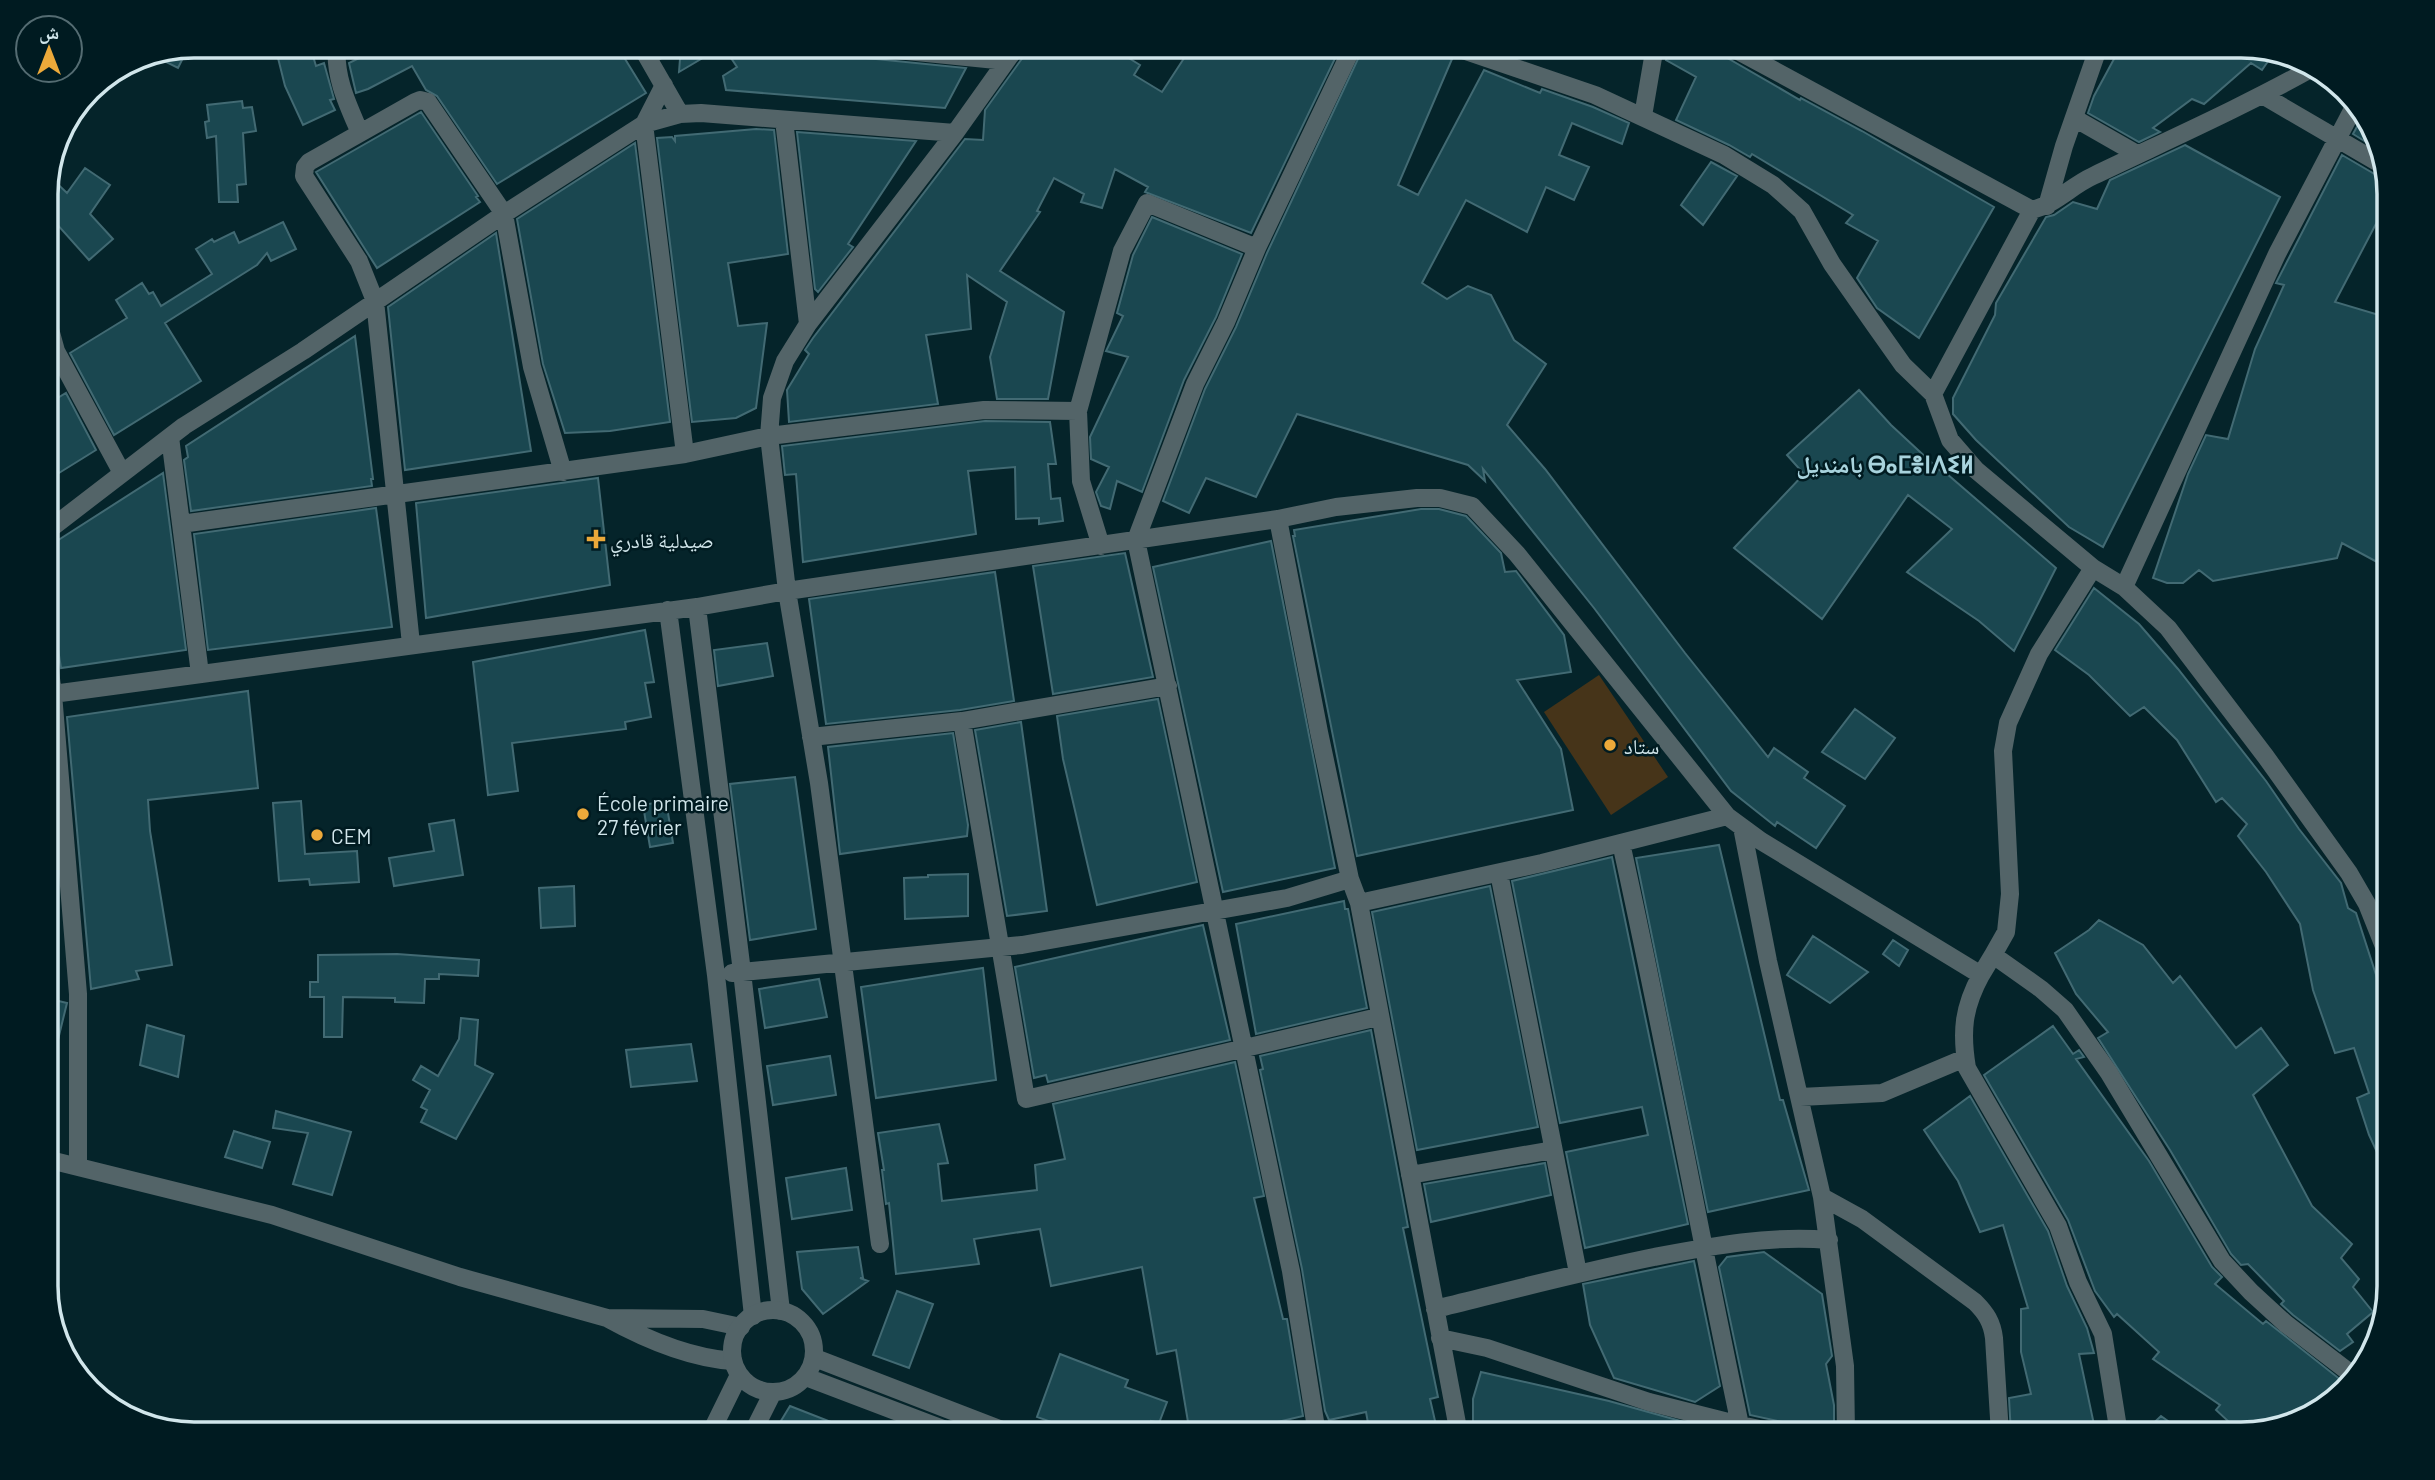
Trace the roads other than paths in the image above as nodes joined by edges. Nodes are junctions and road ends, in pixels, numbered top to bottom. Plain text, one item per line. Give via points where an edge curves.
1 (336, 58) edge
2 (649, 58) edge
3 (976, 58) edge
4 (1008, 58) edge
5 (1347, 58) edge
6 (1486, 58) edge
7 (1653, 58) edge
8 (1752, 58) edge
9 (2095, 58) edge
10 (1006, 61) junction
11 (2303, 73) edge
12 (664, 85) junction
13 (2263, 96) junction
14 (2350, 113) edge
15 (680, 114) junction
16 (1643, 116) junction
17 (2074, 118) junction
18 (784, 120) junction
19 (644, 124) junction
20 (360, 133) junction
21 (955, 133) junction
22 (2338, 140) junction
23 (2137, 154) junction
24 (2373, 160) edge
25 (2040, 208) junction
26 (504, 214) junction
27 (1257, 248) junction
28 (375, 302) junction
29 (808, 324) junction
30 (58, 363) edge
31 (1933, 394) junction
32 (1078, 411) junction
33 (170, 436) junction
34 (769, 436) junction
35 (685, 454) junction
36 (563, 472) junction
37 (122, 473) junction
38 (394, 493) junction
39 (1278, 519) junction
40 (58, 524) edge
41 (181, 524) junction
42 (1136, 540) junction
43 (1101, 546) junction
44 (2093, 568) junction
45 (2124, 587) junction
46 (787, 591) junction
47 (696, 607) junction
48 (668, 610) junction
49 (411, 644) junction
50 (200, 674) junction
51 (1168, 686) junction
52 (58, 692) edge
53 (962, 720) junction
54 (811, 737) junction
55 (58, 776) edge
56 (1727, 816) junction
57 (1742, 827) junction
58 (1621, 843) junction
59 (58, 848) edge
60 (66, 850) junction
61 (1499, 873) junction
62 (1350, 879) junction
63 (1359, 904) junction
64 (1216, 912) junction
65 (2377, 929) edge
66 (999, 947) junction
67 (1993, 955) junction
68 (842, 962) junction
69 (742, 972) junction
70 (716, 975) junction
71 (1981, 975) junction
72 (1378, 1017) junction
73 (1244, 1048) junction
74 (1965, 1058) junction
75 (1800, 1097) junction
76 (1553, 1150) junction
77 (58, 1162) edge
78 (78, 1167) junction
79 (1410, 1175) junction
80 (1822, 1197) junction
81 (1829, 1240) junction
82 (880, 1244) dead end
83 (1704, 1248) junction
84 (1578, 1273) junction
85 (1435, 1309) junction
86 (781, 1311) junction
87 (607, 1318) junction
88 (747, 1321) junction
89 (1440, 1338) junction
90 (815, 1358) junction
91 (736, 1368) junction
92 (2347, 1371) edge
93 (806, 1377) junction
94 (774, 1392) junction
95 (715, 1422) edge
96 (758, 1422) edge
97 (924, 1422) edge
98 (981, 1422) edge
99 (1315, 1422) edge
100 (1457, 1422) edge
101 (1728, 1422) edge
102 (1739, 1422) edge
103 (1846, 1422) edge
104 (1999, 1422) edge
105 (2117, 1422) edge

1 - 20 street via 346,101
2 - 12 street
3 - 10 street
4 - 10 street
5 - 27 street
6 - 16 street
7 - 16 street
8 - 25 street
9 - 17 street
10 - 21 street
11 - 13 street
12 - 15 street
12 - 19 street
13 - 22 street
13 - 23 street
14 - 22 street
15 - 18 street
15 - 19 street
16 - 31 street via 1724,155 1773,185 1802,211 1832,264 1903,365
17 - 23 street
17 - 25 street
18 - 21 street
18 - 29 street
19 - 26 street
19 - 35 street
20 - 26 street via 415,102 428,102
20 - 28 street via 309,162 304,176 359,261
21 - 29 street
22 - 24 street
22 - 45 street via 2277,254
23 - 25 street via 2081,181
25 - 31 street
26 - 28 street
26 - 36 street via 532,367
27 - 32 street via 1147,203 1122,251
27 - 42 street via 1195,384
28 - 33 street
28 - 38 street
29 - 34 street via 785,361 772,398
30 - 37 street
31 - 44 street via 1950,440 1976,470
32 - 34 street via 984,410
32 - 43 street via 1082,481
33 - 37 street
33 - 41 street
34 - 35 street
34 - 46 street
35 - 36 street
36 - 38 street
37 - 40 street
38 - 41 street
38 - 49 street
39 - 42 street
39 - 56 street via 1417,498 1472,506 1517,554
39 - 62 street
41 - 50 street
42 - 43 street
42 - 51 street
43 - 46 street
44 - 45 street
44 - 67 street via 2039,654 2008,723 2003,751 2010,894 2006,932
45 - 65 street via 2168,628 2322,834 2367,904
46 - 47 street
46 - 54 street
47 - 48 street
47 - 69 street
48 - 49 street
48 - 70 street
49 - 50 street
50 - 52 street
51 - 53 street
51 - 64 street
53 - 54 street
53 - 66 street
54 - 68 street
55 - 60 street
56 - 57 street
56 - 58 street
57 - 71 street
57 - 75 street
58 - 61 street
58 - 83 street
59 - 60 street
60 - 78 street via 78,994
61 - 63 street
61 - 76 street
62 - 63 street
62 - 64 street
63 - 72 street
64 - 66 street
64 - 73 street
66 - 68 street
66 - 73 street via 1026,1099
67 - 71 street
67 - 92 street via 2064,1010 2109,1073 2222,1261 2286,1324
68 - 69 street
68 - 82 street
69 - 70 street
69 - 86 street
70 - 88 street
71 - 74 street via 1964,1020
72 - 73 street
72 - 79 street
73 - 99 street via 1291,1271
74 - 75 street via 1882,1093
74 - 105 street via 1979,1091 2058,1226 2103,1334
75 - 80 street
76 - 79 street
76 - 84 street
77 - 78 street
78 - 87 street via 272,1215 460,1277
79 - 85 street
80 - 81 street
80 - 104 street via 1862,1219 1986,1314 1993,1328
81 - 83 street via 1754,1240
81 - 103 street via 1845,1366
83 - 84 street
83 - 102 street
84 - 85 street
85 - 89 street
86 - 88 street via 767,1310
86 - 90 street via 807,1327
87 - 88 street
87 - 91 street
88 - 91 street via 732,1346
89 - 100 street
89 - 101 street via 1487,1348 1649,1402
90 - 93 street
90 - 98 street
91 - 94 street via 755,1389
91 - 95 street
93 - 94 street via 795,1387
93 - 97 street
94 - 96 street

